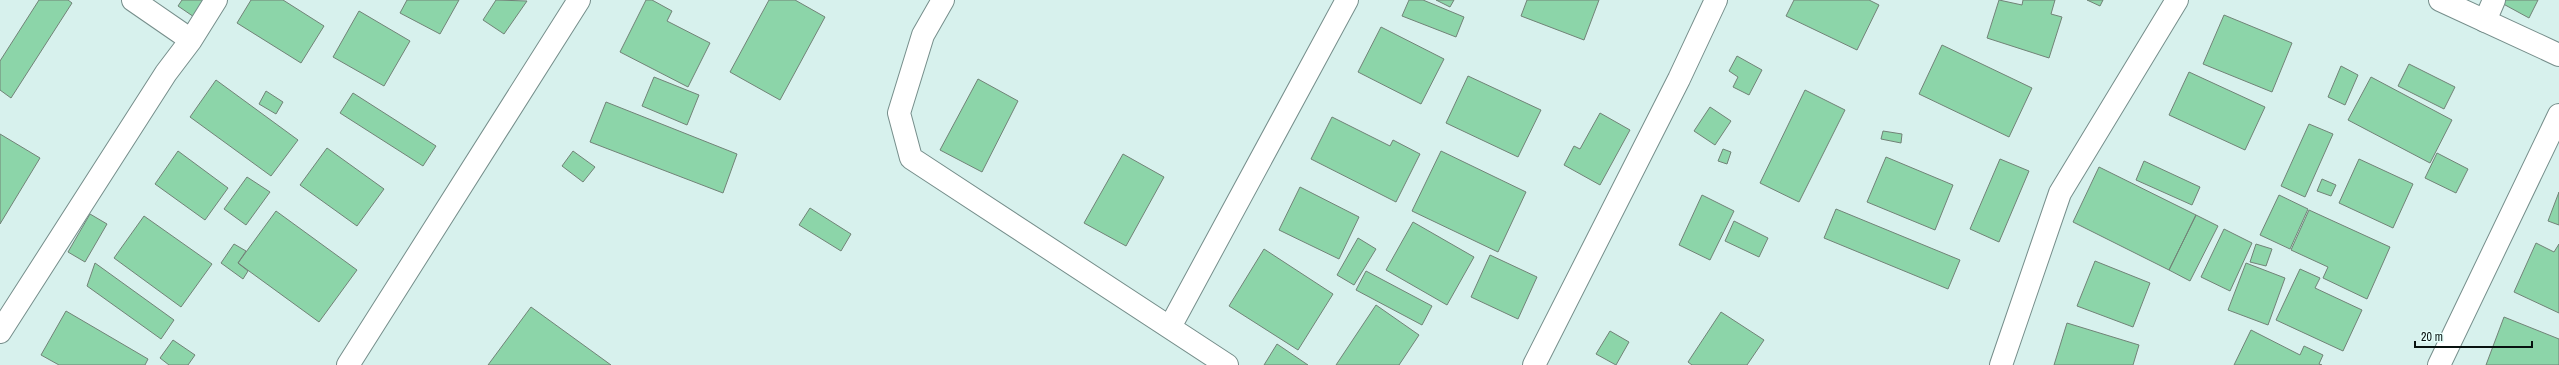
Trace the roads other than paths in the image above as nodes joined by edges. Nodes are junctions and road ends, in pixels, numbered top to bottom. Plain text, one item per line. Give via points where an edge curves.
1 (133, 0) edge
2 (216, 0) edge
3 (579, 0) edge
4 (943, 0) edge
5 (1347, 0) edge
6 (1716, 0) edge
7 (2177, 0) edge
8 (2440, 0) edge
9 (2494, 0) edge
10 (2485, 21) junction
11 (191, 40) junction
12 (2559, 55) edge
13 (2559, 115) edge
14 (1170, 327) junction
15 (0, 332) edge
16 (348, 365) edge
17 (1227, 365) edge
18 (1534, 365) edge
19 (2001, 365) edge
20 (2439, 365) edge

1 - 11 street
2 - 11 street
3 - 16 street
4 - 14 street via 923,35 898,113 911,158
5 - 14 street
6 - 18 street via 1679,79
7 - 19 street via 2060,193
8 - 10 street
9 - 10 street
10 - 12 street
11 - 15 street via 166,72
13 - 20 street
14 - 17 street

